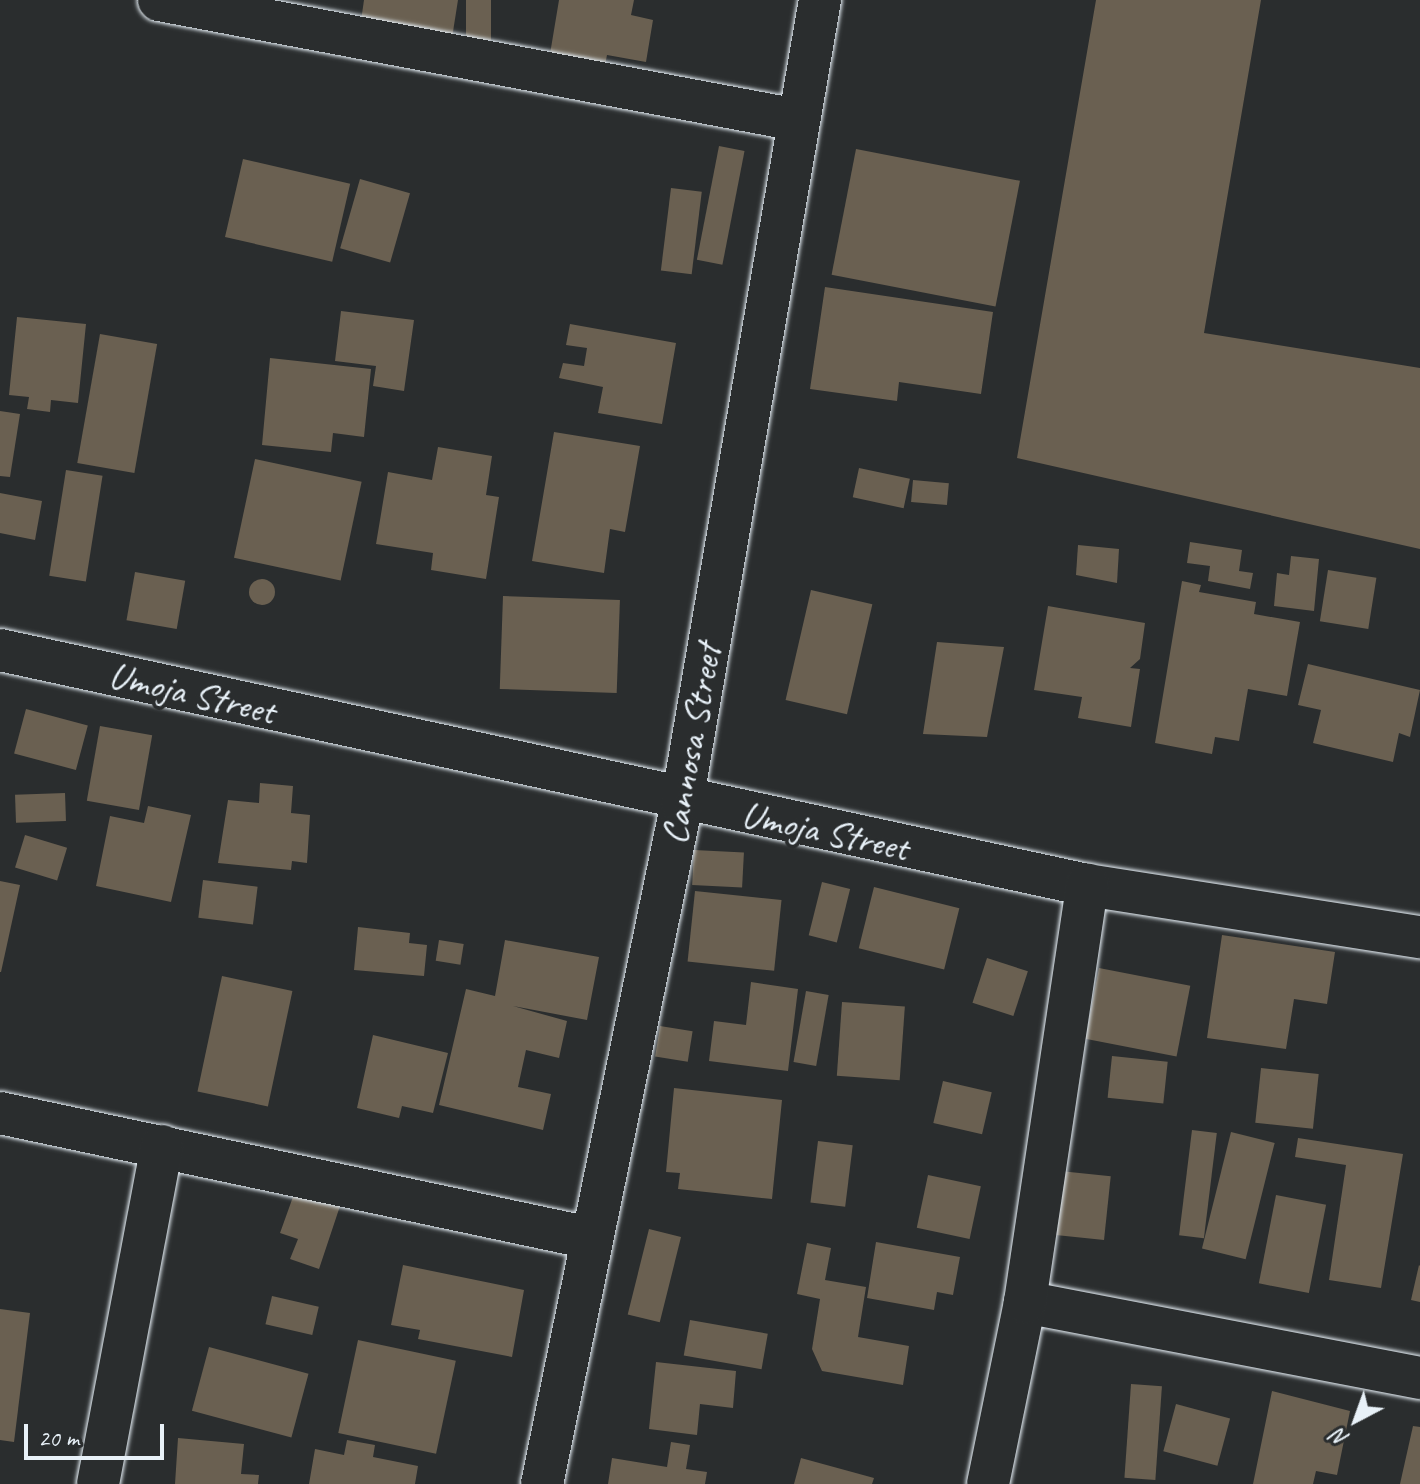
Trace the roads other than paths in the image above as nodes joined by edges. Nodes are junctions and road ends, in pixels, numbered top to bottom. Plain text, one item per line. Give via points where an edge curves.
1 (159, 0) edge
2 (820, 0) edge
3 (797, 120) junction
4 (0, 650) edge
5 (682, 802) junction
6 (1087, 885) junction
7 (1420, 937) edge
8 (0, 1113) edge
9 (162, 1146) junction
10 (590, 1238) junction
11 (1025, 1302) junction
12 (1420, 1378) edge
13 (98, 1484) edge
14 (542, 1484) edge
15 (988, 1484) edge

1 - 3 street
2 - 3 street, Cannosa Street
3 - 5 street, Cannosa Street
4 - 5 street, Umoja Street
5 - 6 street, Umoja Street
5 - 10 street, Cannosa Street
6 - 7 street, Umoja Street
6 - 11 street
8 - 9 street
9 - 10 street
9 - 13 street
10 - 14 street, Cannosa Street
11 - 12 street
11 - 15 street

